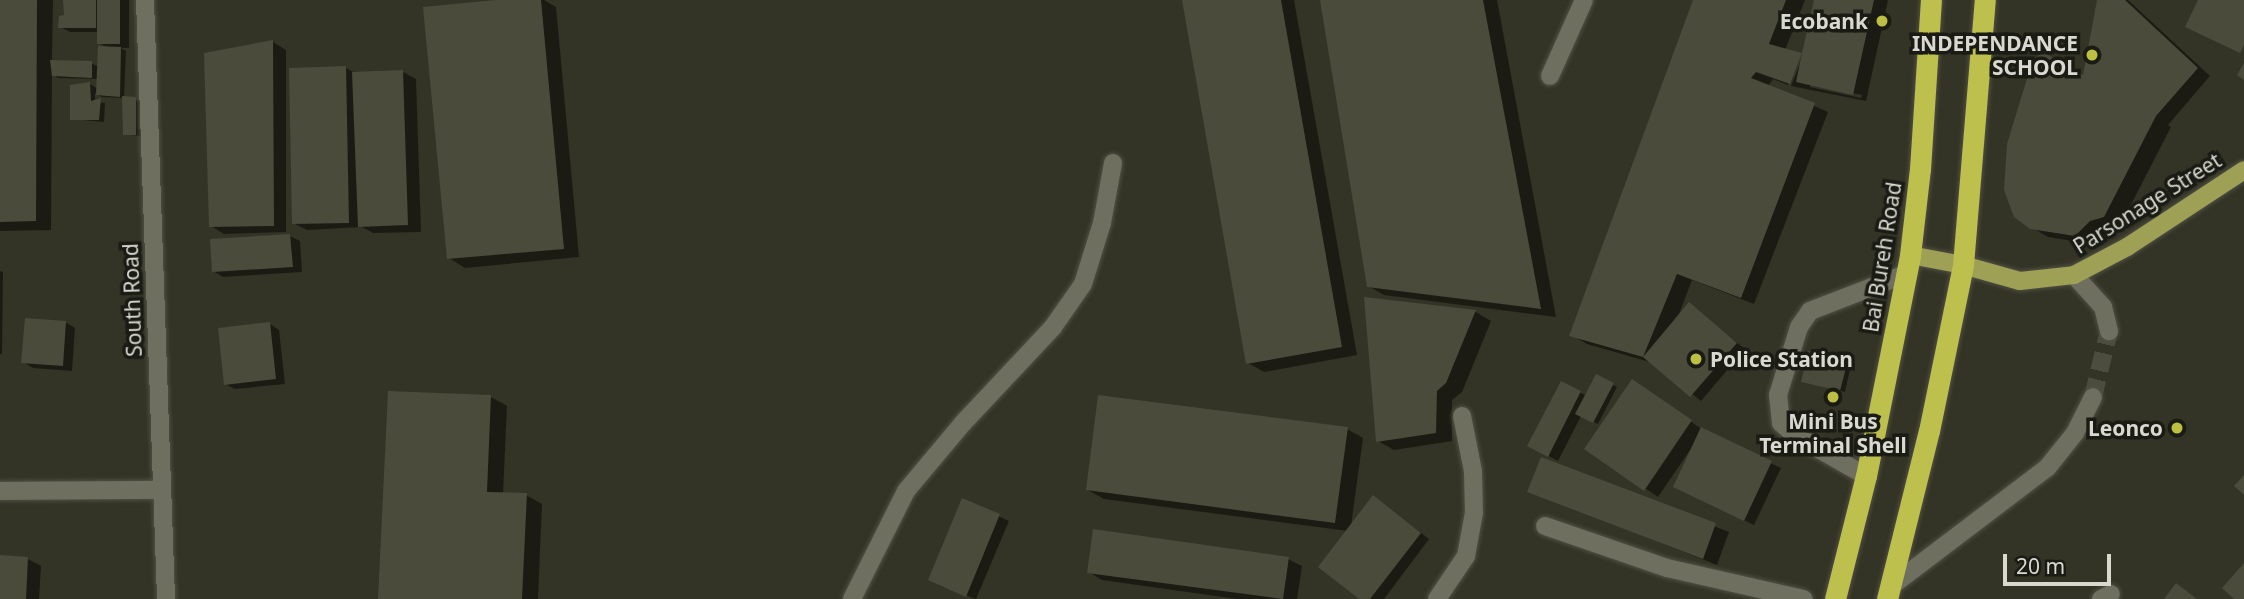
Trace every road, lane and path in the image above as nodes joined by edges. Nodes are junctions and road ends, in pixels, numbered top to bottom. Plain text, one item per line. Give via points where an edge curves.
1 (145, 0) edge
2 (1584, 0) edge
3 (1931, 0) edge
4 (1985, 0) edge
5 (1550, 76) dead end
6 (1113, 163) dead end
7 (2244, 170) edge
8 (1908, 264) junction
9 (1963, 265) junction
10 (2074, 275) junction
11 (2109, 331) tunnel mouth
12 (2093, 397) tunnel mouth
13 (1462, 416) dead end
14 (1866, 476) junction
15 (0, 491) edge
16 (162, 491) junction
17 (1545, 526) dead end
18 (1889, 593) edge
19 (166, 599) edge
20 (852, 599) edge
21 (1437, 599) edge
22 (1804, 599) edge
23 (1835, 599) edge

1 - 16 street, South Road
2 - 5 street
3 - 8 highway, Bai Bureh Road via 1920,169
4 - 9 highway
6 - 20 street via 1102,223 1083,284 1053,327 906,491
7 - 10 main road, Parsonage Street via 2127,247
8 - 9 main road, Parsonage Street
8 - 14 highway, Bai Bureh Road
8 - 14 street via 1810,311 1799,327 1778,395 1781,423
9 - 10 main road, Parsonage Street via 2020,281
9 - 18 highway
10 - 11 street via 2104,307
12 - 18 street via 2076,433 2047,468
13 - 21 street via 1473,471 1474,513 1466,556
14 - 23 highway, Bai Bureh Road
15 - 16 street
16 - 19 street, South Road
17 - 22 street via 1667,568

